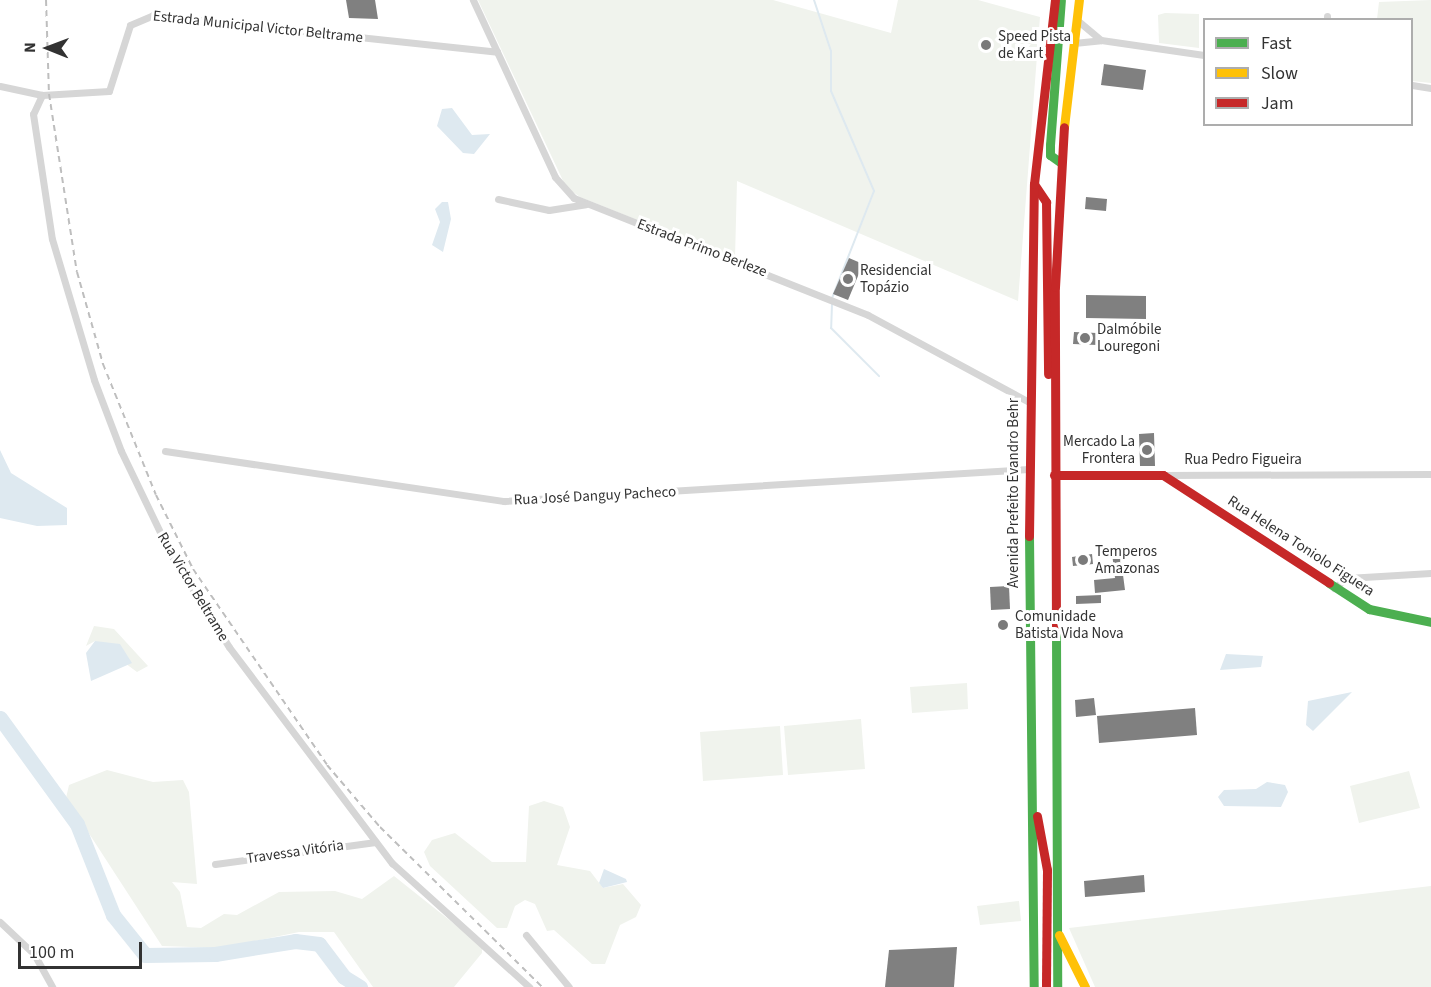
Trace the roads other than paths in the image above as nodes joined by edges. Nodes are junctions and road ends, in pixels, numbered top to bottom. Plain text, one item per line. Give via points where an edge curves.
1 (473, 0) edge
2 (1054, 0) edge
3 (1061, 0) edge
4 (1079, 0) edge
5 (1077, 20) junction
6 (1101, 40) junction
7 (1074, 43) junction
8 (497, 52) junction
9 (1203, 55) edge
10 (1413, 85) edge
11 (0, 86) edge
12 (1431, 88) edge
13 (42, 95) junction
14 (1060, 162) junction
15 (1034, 184) junction
16 (498, 199) dead end
17 (586, 204) junction
18 (1029, 402) junction
19 (1054, 407) junction
20 (165, 451) dead end
21 (1029, 469) junction
22 (1431, 474) edge
23 (1163, 475) junction
24 (1054, 476) junction
25 (1431, 573) edge
26 (1334, 588) junction
27 (1431, 622) edge
28 (1031, 785) junction
29 (375, 842) junction
30 (215, 864) dead end
31 (0, 922) edge
32 (1056, 927) junction
33 (526, 935) dead end
34 (52, 987) edge
35 (529, 987) edge
36 (569, 987) edge
37 (1034, 987) edge
38 (1046, 987) edge
39 (1056, 987) edge
40 (1085, 987) edge

1 - 8 street, Estrada Primo Berleze
2 - 15 main road, Avenida Prefeito Evandro Behr
3 - 14 main road via 1050,145 1050,155
4 - 5 main road
5 - 6 street
5 - 7 main road
6 - 7 street
6 - 9 street
7 - 14 main road
8 - 13 street, Estrada Municipal Victor Beltrame via 153,15 130,25 109,91
8 - 17 street, Estrada Primo Berleze via 555,177
10 - 12 street
11 - 13 street, Estrada Municipal Victor Beltrame
13 - 29 street, Rua Victor Beltrame via 33,114 52,239 94,380 125,461 171,555 229,646
14 - 19 main road
15 - 18 main road, Avenida Prefeito Evandro Behr
15 - 19 main road via 1046,195 1044,337
16 - 17 street via 549,210
17 - 18 street, Estrada Primo Berleze via 868,315
18 - 21 main road, Avenida Prefeito Evandro Behr
19 - 24 main road
20 - 21 street, Rua José Danguy Pacheco via 504,501
21 - 28 main road, Avenida Prefeito Evandro Behr
22 - 23 street, Rua Pedro Figueira
23 - 24 main road, Rua Pedro Figueira
23 - 26 main road, Rua Helena Toniolo Figuera
24 - 32 main road
25 - 26 street via 1347,578
26 - 27 main road, Rua Helena Toniolo Figuera via 1379,612
28 - 37 main road, Avenida Prefeito Evandro Behr
28 - 38 main road via 1047,870
29 - 30 street, Travessa Vitória
29 - 35 street, Rua Victor Beltrame
31 - 34 street via 34,954
32 - 39 main road
32 - 40 main road
33 - 36 street

